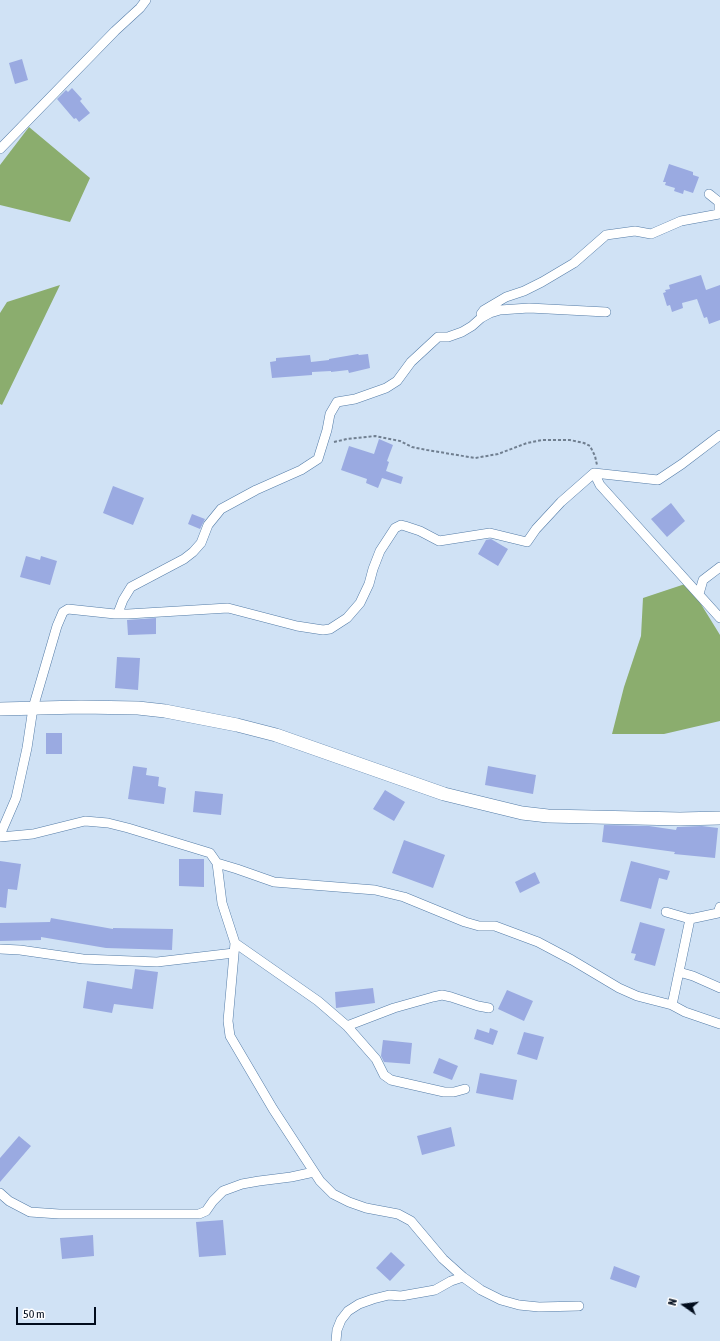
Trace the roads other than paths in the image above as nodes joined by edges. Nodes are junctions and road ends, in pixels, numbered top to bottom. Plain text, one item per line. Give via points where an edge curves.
1 (146, 0) edge
2 (0, 149) edge
3 (709, 194) dead end
4 (606, 312) dead end
5 (474, 323) junction
6 (720, 435) edge
7 (594, 473) junction
8 (720, 567) edge
9 (698, 594) junction
10 (118, 614) junction
11 (720, 618) edge
12 (33, 708) junction
13 (0, 709) edge
14 (720, 818) edge
15 (0, 836) edge
16 (217, 863) junction
17 (720, 906) edge
18 (666, 912) dead end
19 (690, 919) junction
20 (235, 943) junction
21 (0, 950) edge
22 (234, 953) junction
23 (679, 972) junction
24 (720, 988) edge
25 (672, 1005) junction
26 (489, 1008) dead end
27 (720, 1024) edge
28 (347, 1026) junction
29 (465, 1089) dead end
30 (314, 1172) junction
31 (0, 1194) edge
32 (463, 1278) junction
33 (579, 1306) dead end
34 (336, 1341) edge

1 - 2 street
3 - 5 street via 719,202 719,214 681,221 651,234 635,231 606,235 574,263 542,282 506,297 484,310
4 - 5 street via 511,309 490,313
5 - 10 street via 462,332 448,337 438,337 411,362 396,381 386,388 355,399 337,402 330,414 318,459 221,509 208,525 201,543 193,552 131,587
6 - 7 street via 692,458 658,480
7 - 9 street via 600,485
7 - 10 street via 561,502 527,542 490,533 439,541 405,526 395,528 380,551 360,603 347,618 330,629 292,625 228,608
8 - 9 street via 703,580
9 - 11 street
10 - 12 street via 76,609 63,612
12 - 13 main road
12 - 14 main road via 138,708 237,725 276,735 444,794 522,813 548,816
12 - 15 street via 16,798
15 - 16 street via 33,834 85,821 108,823 210,853
16 - 20 street via 222,903
16 - 25 street via 274,882 375,890 404,897 465,922 479,926 496,926 538,942 619,988 637,996
17 - 19 street via 718,913
18 - 19 street
19 - 23 street
20 - 22 street
20 - 28 street via 318,1001
21 - 22 street via 157,962
22 - 30 street via 228,1021 230,1036
23 - 24 street
23 - 25 street
25 - 27 street
26 - 28 street via 442,995 394,1008
28 - 29 street via 376,1059 384,1075 391,1080 444,1092
30 - 31 street via 242,1184 223,1191 206,1211 199,1214 30,1212
30 - 32 street via 333,1194 366,1208 398,1214 411,1221
32 - 33 street via 501,1300 519,1305
32 - 34 street via 435,1290 401,1296 389,1295 358,1304 341,1320

